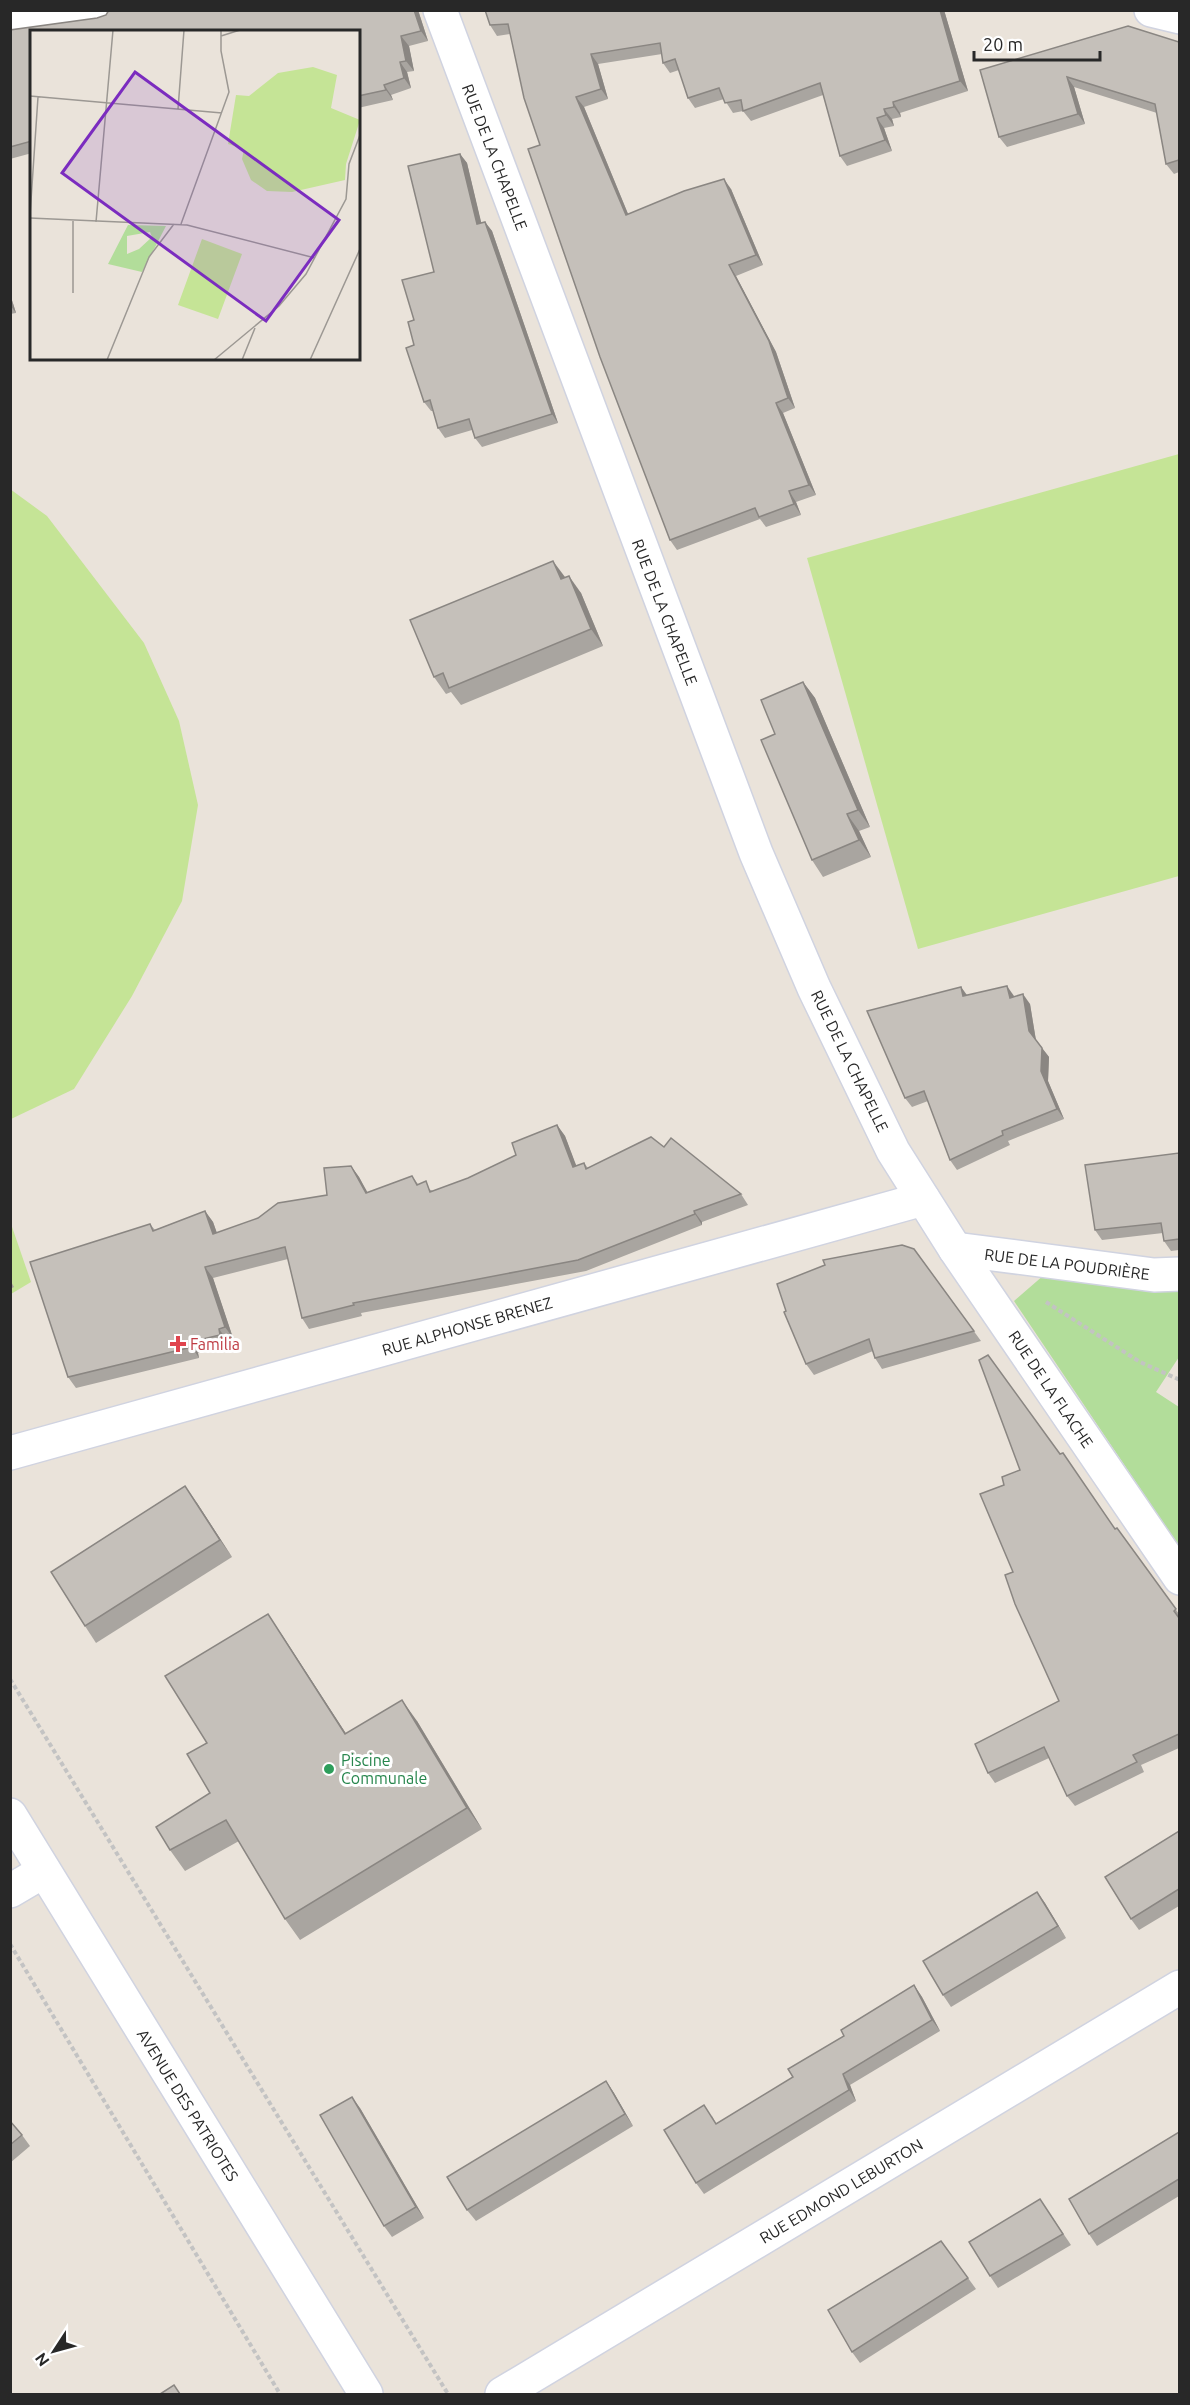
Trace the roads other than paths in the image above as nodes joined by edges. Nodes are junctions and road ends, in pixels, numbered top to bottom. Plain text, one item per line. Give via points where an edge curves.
1 (102, 10) edge
2 (440, 10) edge
3 (1150, 10) edge
4 (1179, 16) edge
5 (10, 22) edge
6 (923, 1199) junction
7 (955, 1249) junction
8 (1179, 1274) edge
9 (10, 1453) edge
10 (1179, 1578) edge
11 (10, 1815) edge
12 (44, 1870) junction
13 (10, 1891) edge
14 (1179, 1987) edge
15 (366, 2394) edge
16 (502, 2394) edge

1 - 5 street
2 - 6 street, RUE DE LA CHAPELLE via 756,853 814,988 893,1151
3 - 4 street
6 - 7 street, RUE DE LA FLACHE
6 - 9 street, RUE ALPHONSE BRENEZ
7 - 8 street, RUE DE LA POUDRIÈRE via 1154,1275
7 - 10 street, RUE DE LA FLACHE
11 - 12 street, AVENUE DES PATRIOTES
12 - 13 street
12 - 15 street, AVENUE DES PATRIOTES
14 - 16 street, RUE EDMOND LEBURTON

